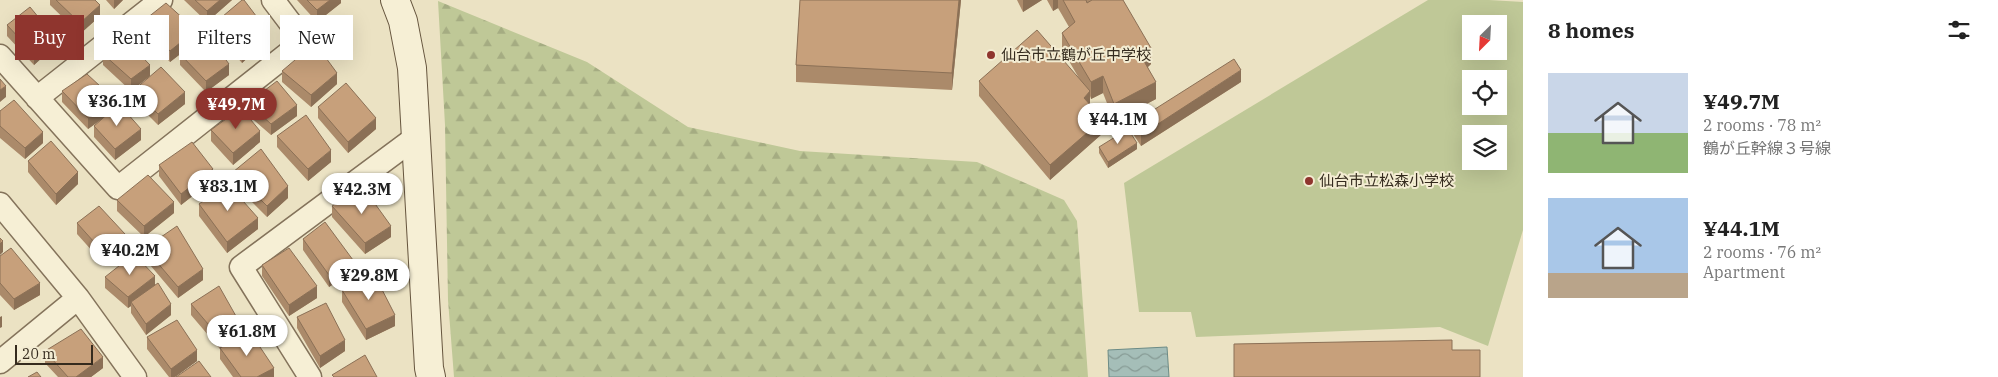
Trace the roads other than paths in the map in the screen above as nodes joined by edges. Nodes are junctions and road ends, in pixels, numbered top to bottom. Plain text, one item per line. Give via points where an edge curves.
1 (161, 0) edge
2 (273, 0) edge
3 (396, 0) edge
4 (0, 56) edge
5 (38, 98) junction
6 (416, 137) junction
7 (0, 204) edge
8 (78, 298) junction
9 (0, 362) edge
10 (134, 377) edge
11 (310, 377) edge
12 (431, 377) edge

1 - 5 street
2 - 5 street via 304,41 118,188
3 - 6 street via 412,68
4 - 5 street
6 - 11 street via 241,267
6 - 12 street
7 - 8 street
8 - 9 street
8 - 10 street

